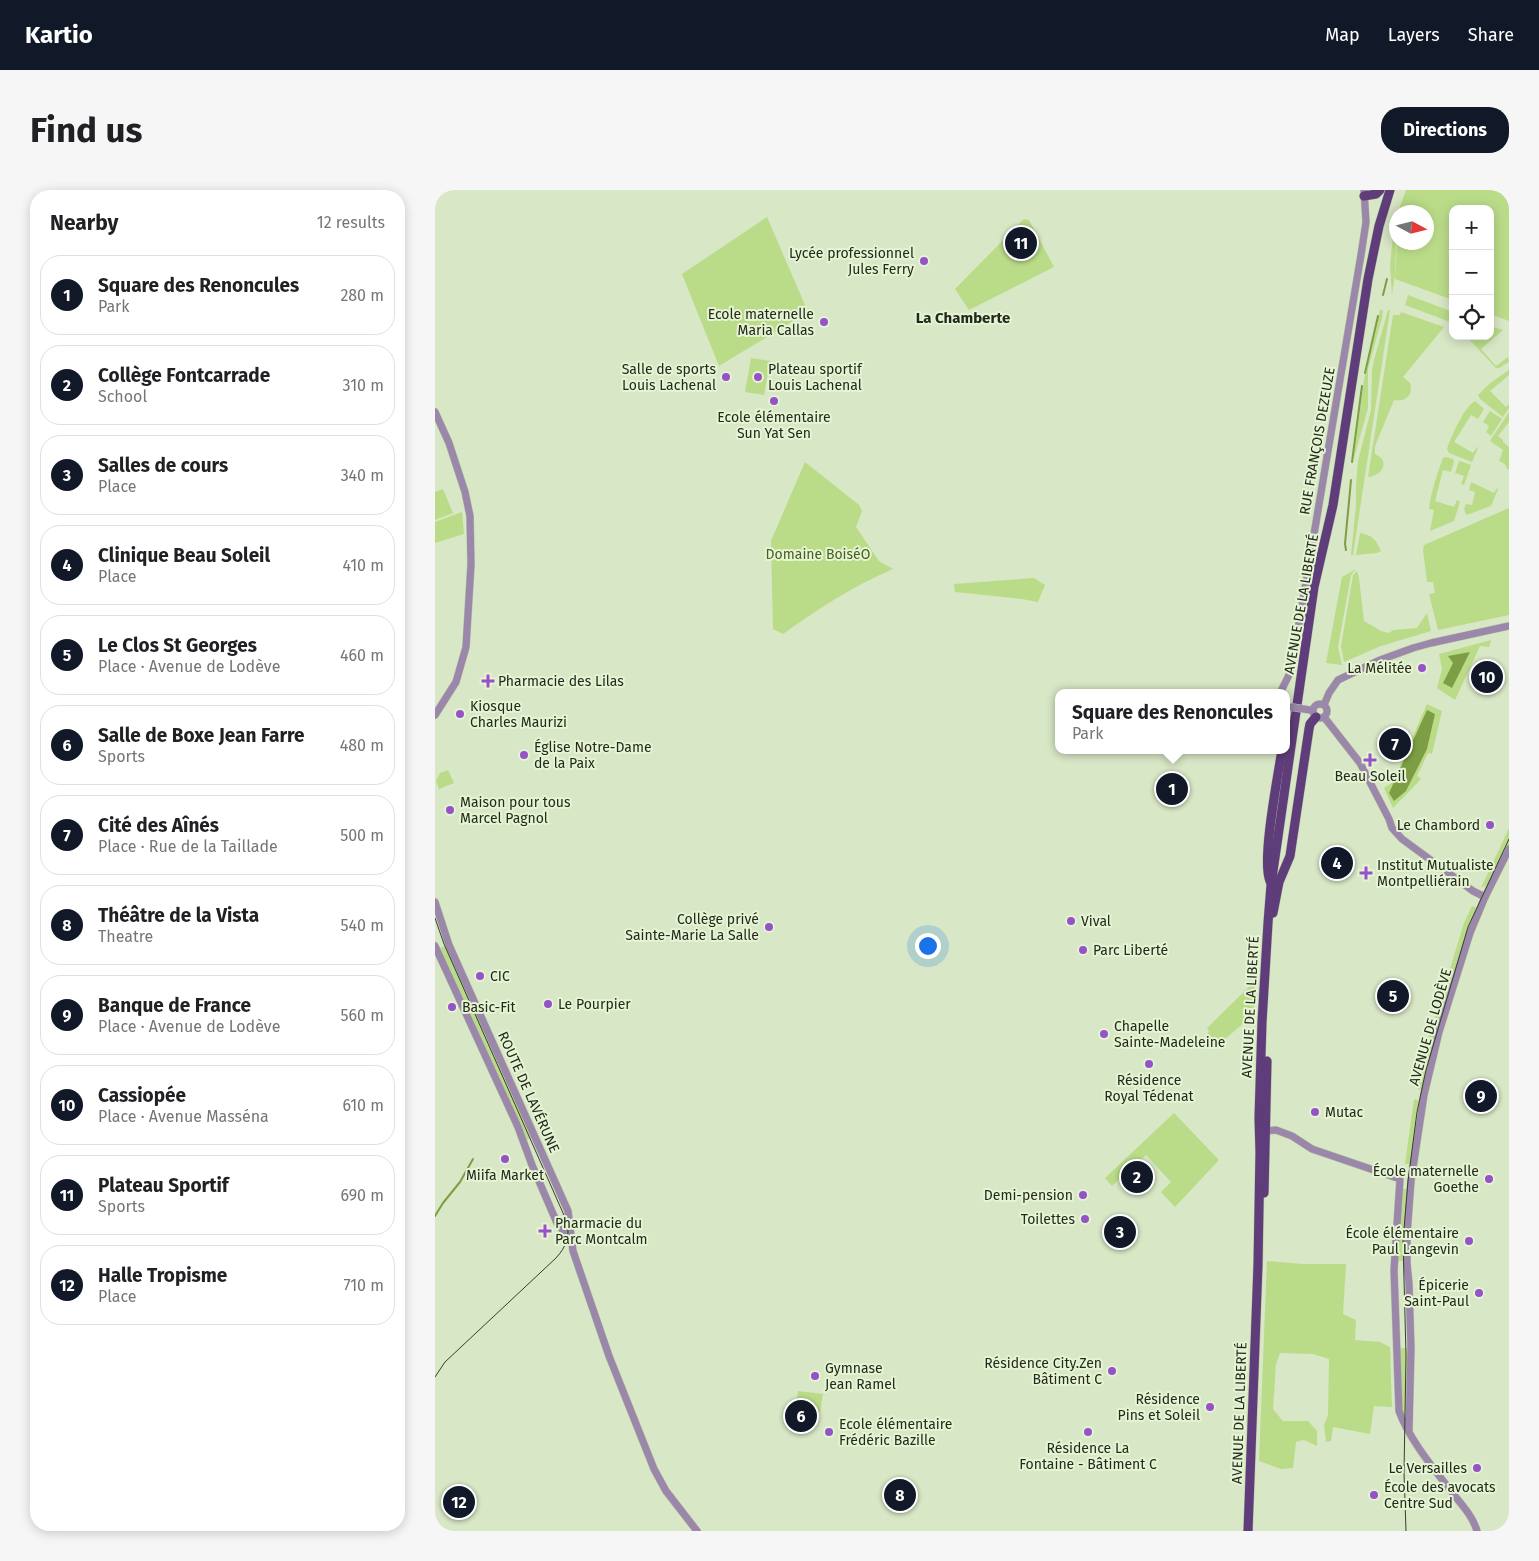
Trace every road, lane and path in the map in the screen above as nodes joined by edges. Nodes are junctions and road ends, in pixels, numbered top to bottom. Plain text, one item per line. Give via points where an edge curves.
1 (1380, 190) edge
2 (1390, 190) edge
3 (1365, 192) edge
4 (435, 412) edge
5 (1509, 626) edge
6 (1282, 689) edge
7 (1324, 705) junction
8 (1290, 707) edge
9 (1316, 714) junction
10 (435, 715) edge
11 (1281, 754) edge
12 (1509, 849) edge
13 (1271, 885) junction
14 (1485, 897) junction
15 (435, 902) edge
16 (1267, 927) junction
17 (435, 946) edge
18 (1264, 1133) junction
19 (570, 1239) junction
20 (1257, 1265) junction
21 (1409, 1430) junction
22 (697, 1531) edge
23 (1248, 1531) edge
24 (1477, 1531) edge

1 - 3 main road via 1376,194
2 - 13 main road, AVENUE DE LA LIBERTÉ via 1368,279 1333,505 1315,587
3 - 6 street, RUE FRANÇOIS DEZEUZE via 1363,248 1293,659
4 - 10 street via 449,443 468,508 471,564 466,647 456,682
5 - 7 street via 1431,643 1380,660 1338,680
7 - 9 street via 1317,704
7 - 9 street via 1327,715
8 - 9 street, bridge
9 - 14 street via 1359,762 1392,828 1402,839
9 - 16 main road via 1310,724 1290,856
11 - 13 main road via 1267,864
12 - 14 street, AVENUE DE LODÈVE
13 - 16 main road, AVENUE DE LA LIBERTÉ
14 - 21 street, AVENUE DE LODÈVE via 1470,933 1431,1064 1413,1167 1407,1263 1411,1349
15 - 19 street, ROUTE DE LAVÉRUNE via 449,945 562,1196 570,1221
16 - 18 main road, AVENUE DE LA LIBERTÉ via 1262,1022
17 - 19 street, ROUTE DE LAVÉRUNE via 512,1113 557,1223
18 - 20 main road, AVENUE DE LA LIBERTÉ via 1260,1152
18 - 20 main road, AVENUE DE LA LIBERTÉ via 1265,1188
18 - 21 street, AVENUE DE LODÈVE via 1277,1130 1312,1149 1400,1179 1393,1270 1396,1355 1399,1410
19 - 22 street, ROUTE DE LAVÉRUNE via 609,1356 654,1469 666,1491
20 - 23 main road, AVENUE DE LA LIBERTÉ
21 - 24 street, AVENUE DE LODÈVE via 1468,1513

